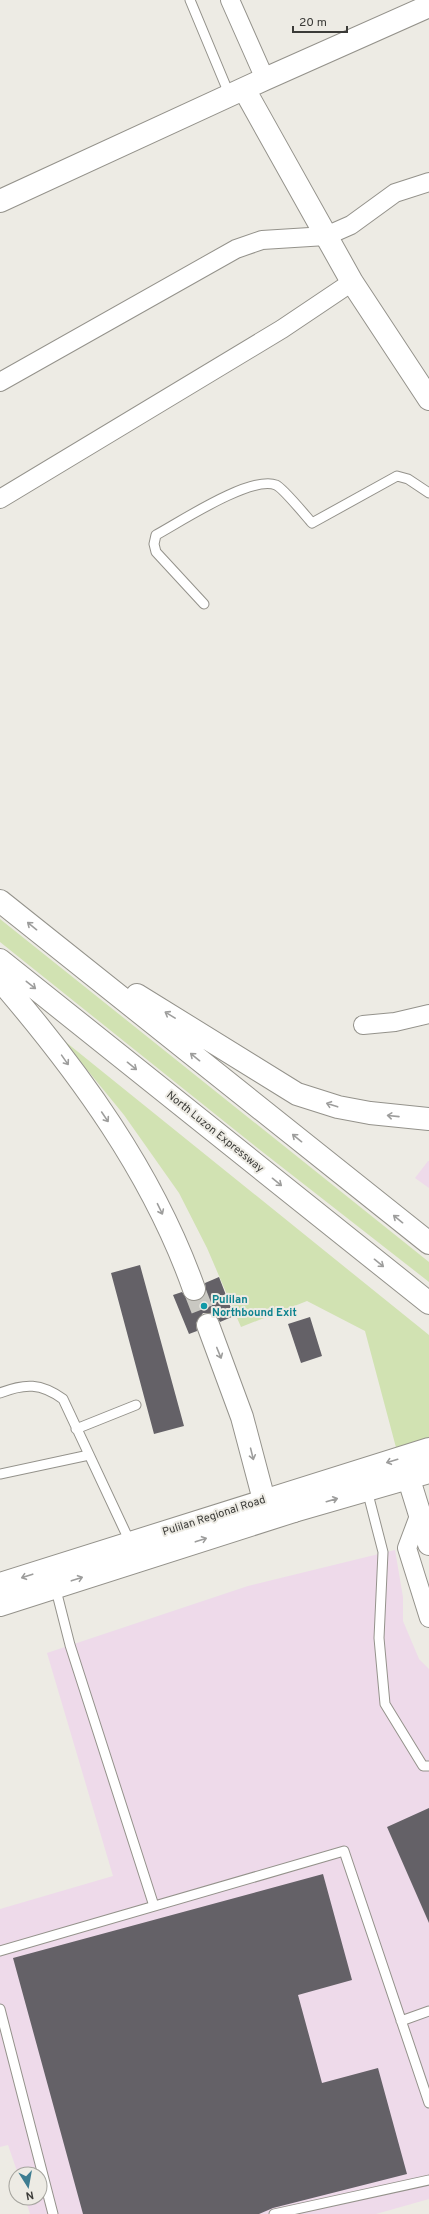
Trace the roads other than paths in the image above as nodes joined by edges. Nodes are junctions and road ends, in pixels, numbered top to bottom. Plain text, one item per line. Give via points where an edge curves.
1 (190, 0) edge
2 (230, 0) edge
3 (429, 6) edge
4 (265, 79) junction
5 (237, 92) junction
6 (429, 182) edge
7 (0, 201) edge
8 (326, 236) junction
9 (352, 282) junction
10 (0, 382) edge
11 (429, 400) edge
12 (429, 493) edge
13 (0, 499) edge
14 (204, 604) dead end
15 (0, 901) edge
16 (62, 951) junction
17 (0, 960) edge
18 (0, 980) edge
19 (429, 1014) edge
20 (363, 1025) dead end
21 (429, 1119) edge
22 (429, 1243) edge
23 (194, 1289) tunnel mouth
24 (429, 1303) edge
25 (208, 1325) tunnel mouth
26 (0, 1393) edge
27 (136, 1405) dead end
28 (76, 1429) junction
29 (429, 1449) edge
30 (429, 1454) edge
31 (89, 1455) junction
32 (429, 1472) edge
33 (0, 1474) edge
34 (407, 1479) junction
35 (367, 1490) junction
36 (264, 1500) junction
37 (294, 1510) junction
38 (420, 1516) junction
39 (130, 1542) junction
40 (429, 1544) edge
41 (0, 1584) edge
42 (55, 1586) junction
43 (0, 1605) edge
44 (429, 1618) edge
45 (429, 1766) edge
46 (154, 1906) junction
47 (0, 1951) edge
48 (0, 2009) edge
49 (429, 2012) edge
50 (401, 2021) junction
51 (429, 2103) edge
52 (429, 2180) edge
53 (53, 2214) edge
54 (274, 2214) edge

1 - 5 lane
2 - 4 street
3 - 4 main road
4 - 5 main road
5 - 7 main road
5 - 8 main road
6 - 8 street via 395,193 351,225
8 - 9 main road
8 - 10 street via 262,240 236,249
9 - 11 main road
9 - 13 street via 282,330
12 - 14 lane via 408,479 397,476 312,523 277,485 264,483 238,490 156,535 156,552
16 -> 15 main road
21 -> 16 main road via 338,1107 297,1094
22 -> 16 main road
17 -> 24 main road, North Luzon Expressway
18 -> 23 main road via 48,1036 143,1174 182,1254
19 - 20 street via 395,1022
25 -> 36 main road via 242,1417
26 - 28 lane via 19,1385 48,1388 63,1399
27 - 28 lane
28 - 31 lane
29 -> 36 main road, Pulilan Regional Road
30 - 34 main road via 413,1464 407,1473
31 - 33 lane
31 - 39 lane
32 - 34 main road, Pulilan Regional Road
34 - 35 main road, Pulilan Regional Road
34 - 38 main road
37 -> 35 main road, Pulilan Regional Road
35 - 45 lane via 383,1552 379,1638 385,1704 423,1766
36 - 37 main road via 280,1508
36 - 39 main road, Pulilan Regional Road
42 -> 37 main road, Pulilan Regional Road
38 - 40 main road
38 - 44 street via 407,1548
39 -> 41 main road, Pulilan Regional Road
42 - 43 main road, Pulilan Regional Road
42 - 46 lane via 70,1645
46 - 47 lane
46 - 50 lane via 344,1850
48 - 53 lane
49 - 50 lane
50 - 51 lane
52 - 54 lane

